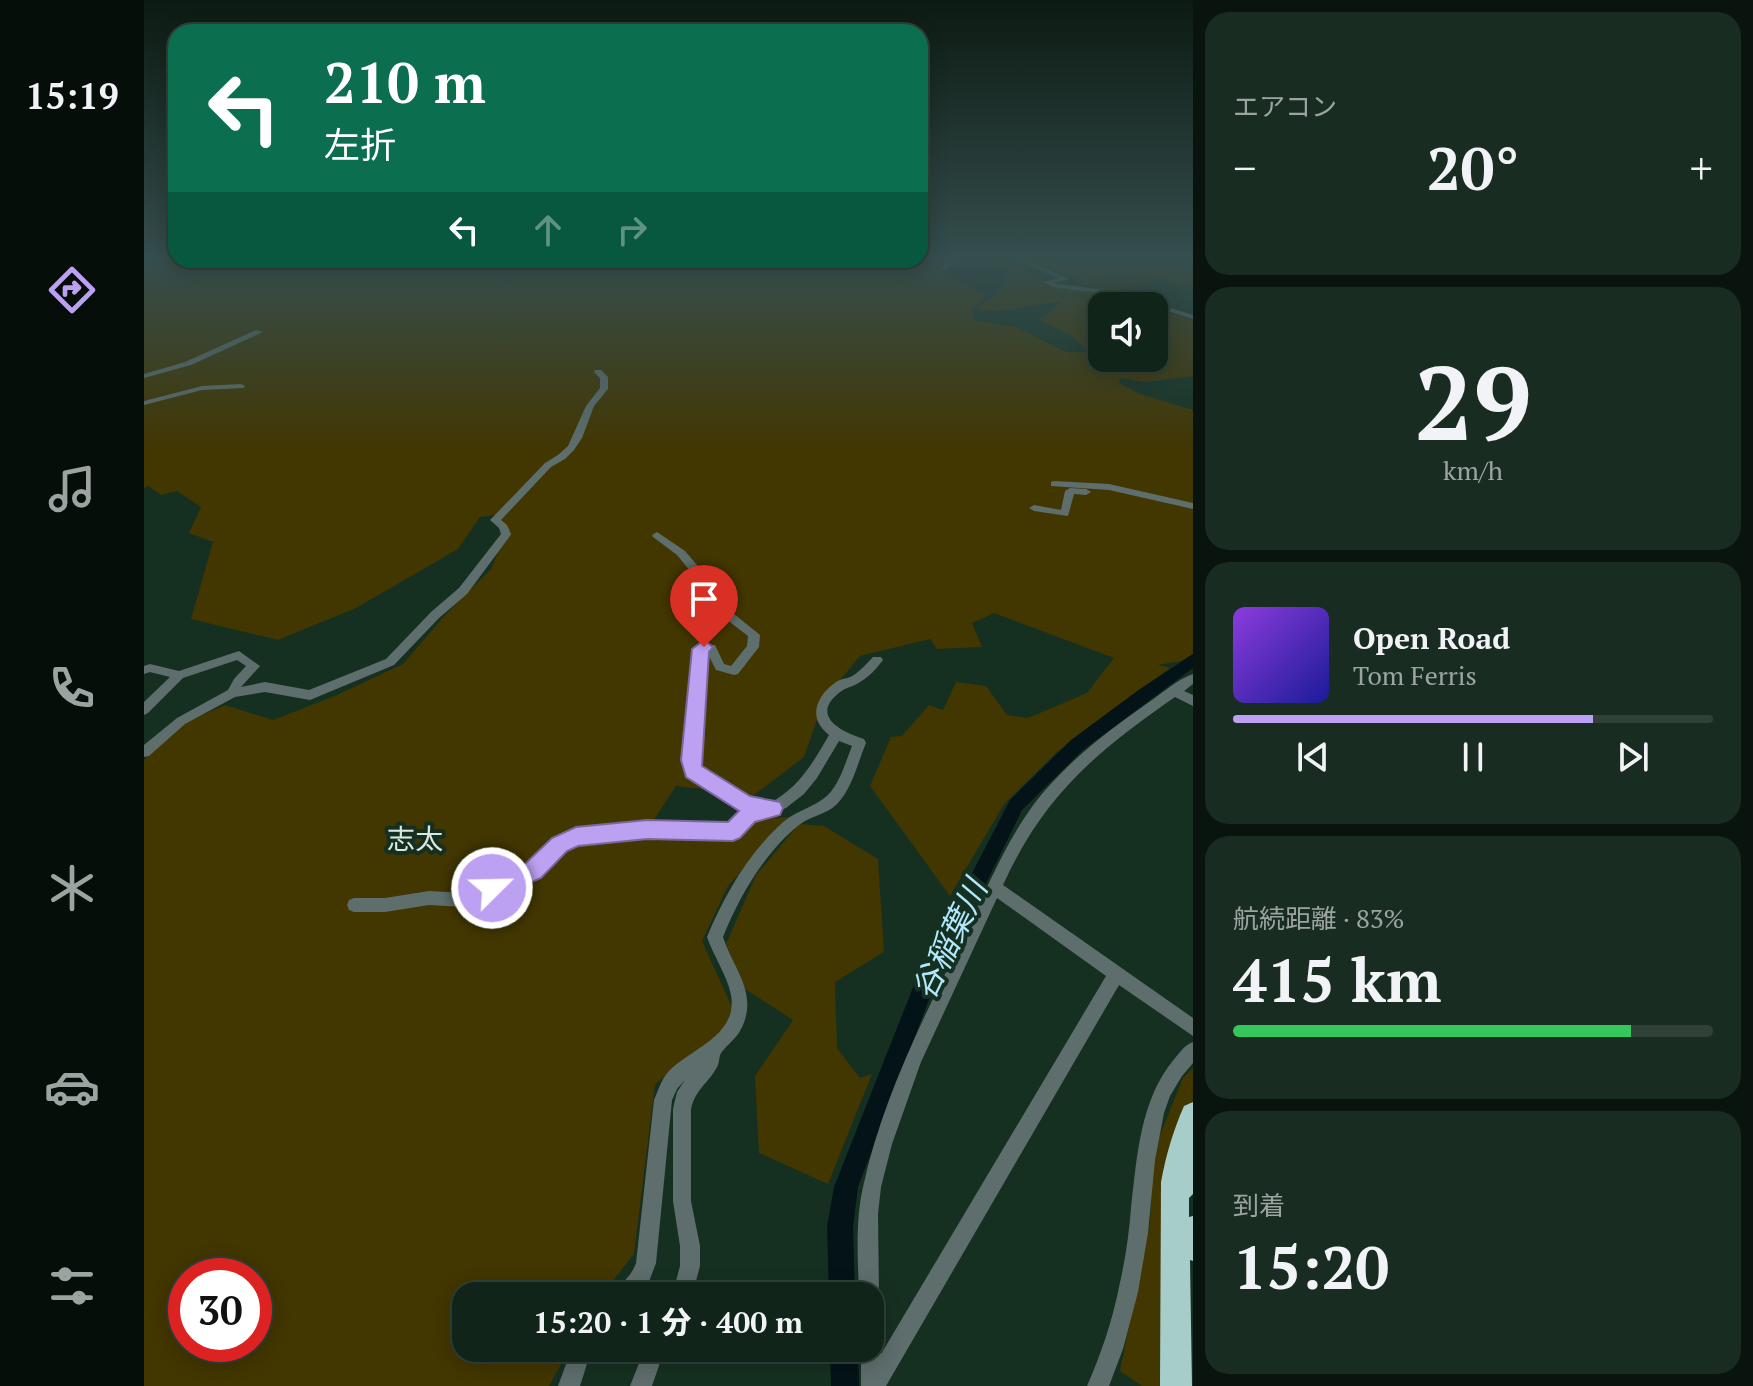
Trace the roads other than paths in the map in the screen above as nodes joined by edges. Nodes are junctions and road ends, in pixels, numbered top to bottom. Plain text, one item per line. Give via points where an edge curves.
1 (259, 332) dead end
2 (598, 372) dead end
3 (144, 376) edge
4 (241, 386) dead end
5 (144, 403) edge
6 (1054, 484) dead end
7 (1109, 487) junction
8 (1193, 506) edge
9 (1034, 508) dead end
10 (657, 535) dead end
11 (877, 660) dead end
12 (144, 670) edge
13 (179, 675) junction
14 (1193, 678) edge
15 (1174, 691) junction
16 (232, 693) junction
17 (1193, 701) edge
18 (144, 710) edge
19 (835, 736) junction
20 (144, 752) edge
21 (772, 808) junction
22 (995, 888) junction
23 (354, 905) dead end
24 (1116, 974) junction
25 (1193, 1028) edge
26 (713, 1049) junction
27 (1193, 1050) edge
28 (1193, 1115) edge
29 (1193, 1159) edge
30 (1184, 1221) edge
31 (1193, 1247) edge
32 (1174, 1274) junction
33 (638, 1282) edge
34 (686, 1282) edge
35 (869, 1282) edge
36 (577, 1362) edge
37 (650, 1362) edge
38 (872, 1362) edge
39 (569, 1386) edge
40 (641, 1386) edge
41 (873, 1386) edge
42 (1098, 1386) edge
43 (1176, 1386) edge
44 (1184, 1386) edge

1 - 3 street via 186,365
2 - 16 street via 604,389 595,395 575,446 548,465 495,520 506,534 493,554 401,654 310,695 265,687
4 - 5 street via 202,388
6 - 7 street
7 - 8 street
7 - 9 street via 1101,493 1070,491 1065,514
10 - 21 street via 705,582 713,603 754,635 753,647 734,671 720,667 711,648 700,649 693,771 746,805
11 - 19 street via 854,681 841,685 824,707 825,728
12 - 13 street
13 - 16 street via 239,655 254,666
13 - 18 street
14 - 15 street
15 - 17 street
15 - 22 street via 1060,783 1026,827
16 - 20 street via 181,721
19 - 21 street via 817,773
19 - 26 street via 860,743 836,795 825,808 796,819 740,885 720,922 715,937 740,1007 735,1024
21 - 23 street via 748,815 733,831 647,829 576,837 559,845 533,871 464,900
22 - 24 street
22 - 35 street via 928,1029 886,1135 867,1231
24 - 25 street
24 - 41 street
26 - 33 street via 678,1074 663,1100 646,1263
26 - 34 street via 711,1062 686,1092 682,1109 682,1201 690,1246
27 - 42 street via 1172,1077 1146,1140 1123,1317
28 - 30 highway via 1180,1152
29 - 30 highway
30 - 31 highway
30 - 32 highway
32 - 43 highway
32 - 44 highway via 1180,1295
36 - 39 street
37 - 40 street
38 - 41 street

